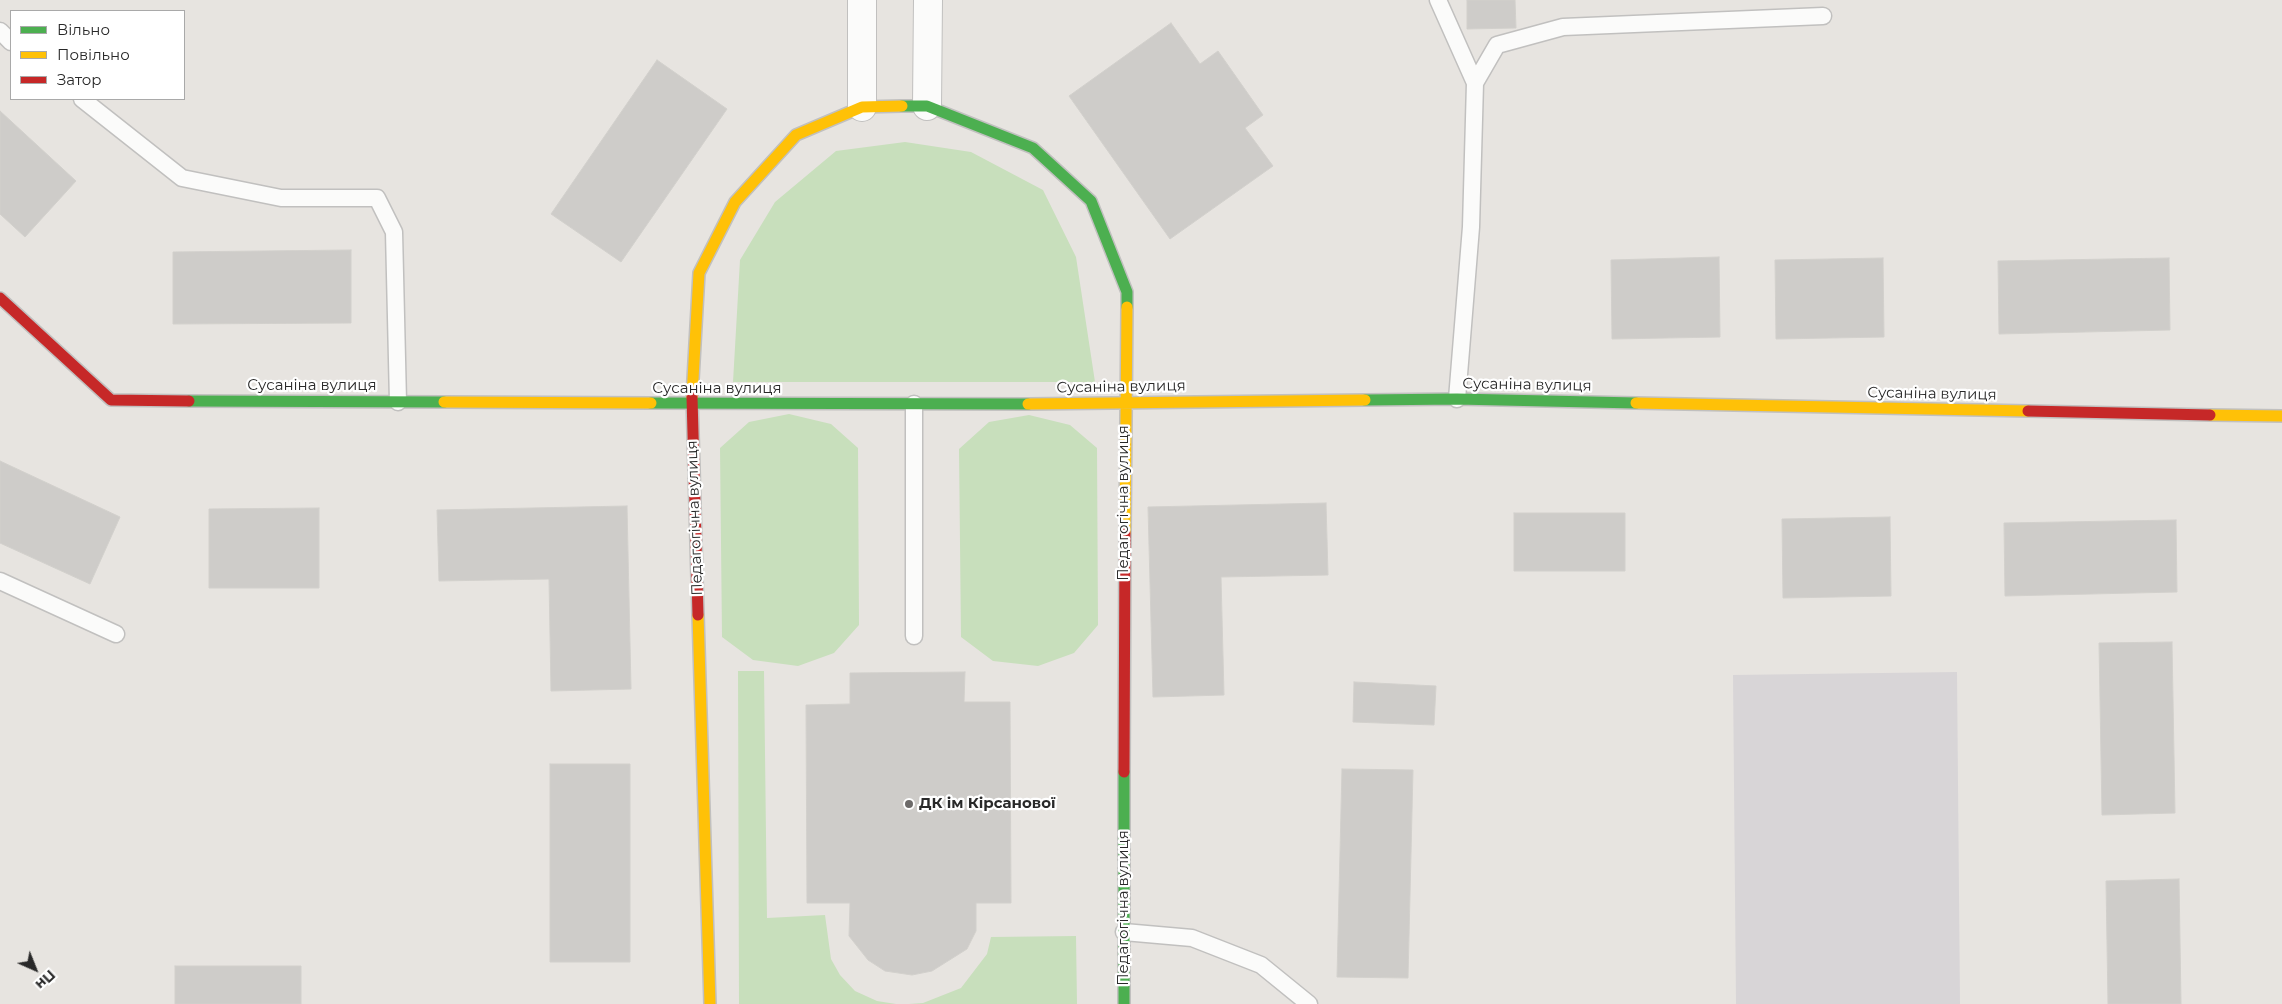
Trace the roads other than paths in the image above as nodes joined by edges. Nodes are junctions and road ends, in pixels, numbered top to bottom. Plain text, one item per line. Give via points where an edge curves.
1 (862, 0) edge
2 (928, 0) edge
3 (1438, 0) edge
4 (1823, 16) dead end
5 (0, 31) edge
6 (10, 41) edge
7 (1475, 82) junction
8 (83, 100) edge
9 (928, 106) junction
10 (862, 107) junction
11 (0, 298) edge
12 (1457, 399) junction
13 (398, 402) junction
14 (1124, 402) junction
15 (692, 403) junction
16 (914, 404) junction
17 (2282, 416) edge
18 (0, 581) edge
19 (116, 634) dead end
20 (914, 636) dead end
21 (1124, 932) junction
22 (710, 1004) edge
23 (1124, 1004) edge
24 (1309, 1004) edge

1 - 10 street
2 - 9 street
3 - 7 lane
4 - 7 lane via 1562,27 1497,46
5 - 6 lane
7 - 12 lane via 1471,227
8 - 13 lane via 182,178 281,198 377,198 394,232
9 - 10 street, Педагогічна вулиця
9 - 14 street, Педагогічна вулиця via 1033,148 1090,201 1127,292
10 - 15 street, Педагогічна вулиця via 796,135 736,202 699,273
11 - 13 street, Сусаніна вулиця via 111,400
12 - 14 street, Сусаніна вулиця
12 - 17 street, Сусаніна вулиця
13 - 15 street, Сусаніна вулиця
14 - 16 street, Сусаніна вулиця
14 - 21 street, Педагогічна вулиця
15 - 16 street, Сусаніна вулиця
15 - 22 street, Педагогічна вулиця
16 - 20 lane
18 - 19 lane
21 - 23 street, Педагогічна вулиця
21 - 24 lane via 1200,941 1261,965

